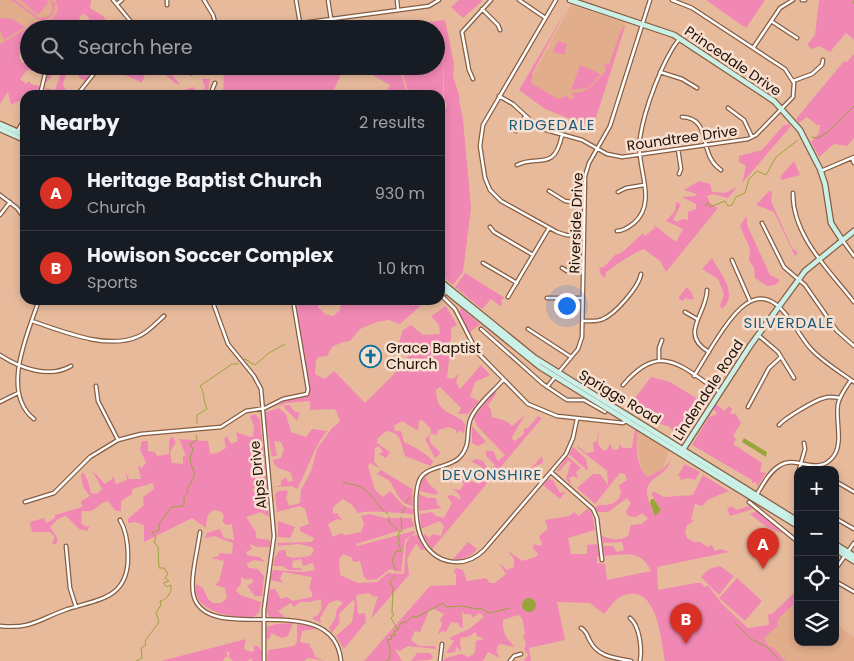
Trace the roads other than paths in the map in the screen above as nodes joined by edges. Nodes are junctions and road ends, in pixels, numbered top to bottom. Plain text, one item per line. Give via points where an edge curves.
1 (113, 0) edge
2 (122, 0) edge
3 (167, 0) edge
4 (204, 0) edge
5 (296, 0) edge
6 (328, 0) edge
7 (397, 0) edge
8 (439, 0) edge
9 (491, 0) edge
10 (519, 0) edge
11 (556, 0) edge
12 (570, 0) edge
13 (650, 0) edge
14 (672, 0) edge
15 (792, 0) edge
16 (117, 4) junction
17 (167, 4) dead end
18 (398, 10) junction
19 (482, 10) junction
20 (544, 17) junction
21 (331, 19) junction
22 (130, 20) edge
23 (214, 20) edge
24 (299, 20) edge
25 (323, 20) edge
26 (771, 21) junction
27 (642, 24) junction
28 (500, 30) dead end
29 (680, 38) junction
30 (797, 38) dead end
31 (753, 48) junction
32 (823, 60) dead end
33 (660, 72) junction
34 (45, 75) edge
35 (93, 75) edge
36 (474, 80) dead end
37 (794, 81) junction
38 (215, 83) dead end
39 (697, 88) dead end
40 (41, 90) edge
41 (81, 90) edge
42 (212, 90) edge
43 (500, 96) junction
44 (728, 108) dead end
45 (783, 110) junction
46 (525, 116) junction
47 (682, 116) dead end
48 (0, 124) edge
49 (20, 126) edge
50 (0, 129) edge
51 (516, 131) dead end
52 (16, 132) junction
53 (20, 133) edge
54 (562, 135) junction
55 (752, 137) junction
56 (20, 138) edge
57 (705, 145) junction
58 (598, 149) junction
59 (678, 149) junction
60 (640, 154) junction
61 (853, 157) edge
62 (854, 163) edge
63 (517, 165) dead end
64 (721, 170) dead end
65 (821, 172) junction
66 (679, 174) dead end
67 (644, 185) junction
68 (549, 191) dead end
69 (618, 192) dead end
70 (793, 194) dead end
71 (0, 195) edge
72 (10, 202) junction
73 (584, 204) junction
74 (20, 213) edge
75 (0, 214) edge
76 (762, 223) dead end
77 (490, 227) dead end
78 (548, 228) junction
79 (617, 231) dead end
80 (854, 231) edge
81 (584, 236) junction
82 (842, 240) junction
83 (533, 255) junction
84 (854, 256) edge
85 (820, 258) junction
86 (732, 260) dead end
87 (483, 263) dead end
88 (562, 268) dead end
89 (584, 271) junction
90 (641, 274) dead end
91 (799, 280) junction
92 (517, 283) junction
93 (445, 287) edge
94 (445, 288) edge
95 (448, 290) junction
96 (707, 290) dead end
97 (445, 293) edge
98 (508, 297) dead end
99 (547, 298) dead end
100 (583, 298) junction
101 (445, 299) edge
102 (750, 301) junction
103 (854, 302) edge
104 (37, 305) edge
105 (214, 305) edge
106 (294, 306) dead end
107 (778, 307) junction
108 (685, 312) dead end
109 (164, 316) dead end
110 (697, 319) junction
111 (32, 321) junction
112 (583, 321) junction
113 (481, 329) dead end
114 (528, 329) dead end
115 (758, 335) junction
116 (662, 340) dead end
117 (854, 346) edge
118 (709, 352) junction
119 (0, 355) edge
120 (572, 357) junction
121 (781, 357) junction
122 (660, 360) junction
123 (18, 364) junction
124 (71, 366) dead end
125 (557, 374) junction
126 (694, 376) junction
127 (794, 378) dead end
128 (504, 380) junction
129 (852, 381) edge
130 (623, 385) dead end
131 (96, 386) dead end
132 (547, 387) junction
133 (720, 392) junction
134 (18, 394) junction
135 (840, 398) junction
136 (0, 402) edge
137 (748, 407) dead end
138 (262, 409) junction
139 (605, 412) dead end
140 (34, 419) dead end
141 (576, 419) junction
142 (628, 420) junction
143 (778, 425) dead end
144 (118, 440) junction
145 (804, 443) dead end
146 (682, 451) junction
147 (801, 463) junction
148 (822, 465) joint
149 (800, 466) edge
150 (551, 472) junction
151 (839, 483) edge
152 (854, 492) edge
153 (756, 497) junction
154 (25, 502) dead end
155 (749, 502) dead end
156 (794, 519) edge
157 (120, 520) dead end
158 (839, 521) edge
159 (794, 523) edge
160 (854, 530) edge
161 (200, 532) dead end
162 (794, 539) edge
163 (854, 543) edge
164 (66, 546) dead end
165 (839, 547) edge
166 (839, 551) edge
167 (847, 554) junction
168 (854, 556) edge
169 (602, 560) dead end
170 (854, 561) edge
171 (839, 563) edge
172 (839, 583) edge
173 (854, 592) edge
174 (76, 607) junction
175 (630, 618) dead end
176 (263, 621) junction
177 (0, 626) edge
178 (582, 628) dead end
179 (442, 644) dead end
180 (521, 654) dead end
181 (264, 661) edge
182 (341, 661) edge
183 (440, 661) edge
184 (510, 661) edge
185 (631, 661) edge
186 (640, 661) edge

1 - 16 street
2 - 16 street
3 - 17 street
4 - 23 street
5 - 24 street
6 - 21 street
7 - 18 street
8 - 18 street via 429,6
9 - 19 street
10 - 20 street
11 - 20 street
12 - 27 main road, Princedale Drive
13 - 27 street, Riverside Drive
14 - 31 street via 692,8
15 - 26 street via 781,6
16 - 22 street
18 - 21 street
19 - 28 street
19 - 36 street via 462,35 469,72
20 - 43 street
21 - 25 street
26 - 30 street
26 - 31 street
27 - 29 main road, Princedale Drive
27 - 58 street, Riverside Drive via 610,126
29 - 33 street
29 - 45 main road, Princedale Drive
31 - 37 street via 787,70
32 - 37 street via 814,73
33 - 39 street
33 - 60 street via 641,133
34 - 40 street
35 - 41 street
37 - 45 street, Roundtree Drive via 794,94
38 - 42 street
43 - 46 street, Roundtree Drive
43 - 78 street via 480,136 486,183 497,198
44 - 55 street via 744,120
45 - 55 street, Roundtree Drive
45 - 65 main road, Princedale Drive via 800,130
46 - 51 street
46 - 54 street, Roundtree Drive via 539,128
47 - 57 street via 699,125
48 - 52 main road
49 - 52 street
50 - 56 main road
52 - 53 main road
54 - 58 street, Roundtree Drive
54 - 63 street via 559,147 550,158
55 - 57 street, Roundtree Drive
57 - 59 street, Roundtree Drive
57 - 64 street via 708,157
58 - 60 street, Roundtree Drive via 613,156
58 - 73 street, Riverside Drive via 586,172
59 - 60 street, Roundtree Drive
59 - 66 street
60 - 67 street
61 - 62 street
61 - 65 street
65 - 82 main road, Princedale Drive via 831,223
67 - 69 street
67 - 79 street via 646,200 640,216 625,229
68 - 73 street via 565,201
70 - 85 street via 796,217
71 - 72 street
72 - 74 street
72 - 75 street
73 - 81 street, Riverside Drive
76 - 91 street via 784,267
77 - 83 street
78 - 81 street via 563,235
78 - 83 street
80 - 82 main road, Lindendale Road
81 - 89 street, Riverside Drive
82 - 84 street, Princedale Drive
82 - 85 main road, Lindendale Road
83 - 92 street
85 - 91 main road, Lindendale Road
85 - 103 street
86 - 102 street
87 - 92 street
88 - 89 street
89 - 100 street, Riverside Drive
90 - 112 street via 638,283 612,313 601,320
91 - 107 main road, Lindendale Road
91 - 117 street via 840,335
92 - 98 street
93 - 95 main road, Spriggs Road
94 - 95 main road, Spriggs Road
95 - 97 street
95 - 125 main road, Spriggs Road
96 - 110 street via 706,304
99 - 100 street
100 - 112 street, Riverside Drive
101 - 128 street via 453,307 477,352
102 - 107 street via 764,300
102 - 118 street via 739,310
104 - 111 street
105 - 138 street, Alps Drive via 228,344 260,386
106 - 138 street via 308,391 303,396 283,399
107 - 115 main road, Lindendale Road
107 - 129 street via 794,321 812,350
108 - 110 street
109 - 111 street via 142,335 119,341 84,338
110 - 118 street via 694,327 696,338
111 - 123 street
112 - 120 street, Riverside Drive via 582,340
113 - 132 street
114 - 120 street
115 - 121 street
115 - 133 main road, Lindendale Road
116 - 122 street
118 - 126 street
119 - 123 street
120 - 125 street, Riverside Drive
121 - 127 street
121 - 137 street via 769,368
122 - 126 street via 675,364
122 - 130 street via 640,366
123 - 124 street via 49,373
123 - 134 street via 15,376
125 - 132 street, Riverside Drive
125 - 142 main road, Spriggs Road
125 - 146 main road, Spriggs Road
126 - 133 street
128 - 141 street via 533,407
128 - 150 street via 473,414 468,444 462,455 452,464 428,471 420,480 417,491 422,541 446,561 473,559
129 - 135 street
131 - 144 street via 98,401
132 - 139 street via 567,400 584,400
133 - 146 main road, Lindendale Road
134 - 136 street
134 - 140 street
135 - 143 street via 821,398
135 - 148 street via 837,451
138 - 144 street via 242,412 228,424 216,428 149,433
138 - 176 street, Alps Drive via 274,536
141 - 142 street via 625,423
141 - 150 street via 569,449
142 - 146 main road, Spriggs Road
144 - 154 street via 90,457 54,492
145 - 147 street
146 - 153 main road, Spriggs Road
147 - 148 street
147 - 149 street
147 - 153 street via 789,462 779,466
150 - 169 street via 594,509
151 - 152 street
153 - 156 main road, Spriggs Road
153 - 159 main road, Spriggs Road
155 - 162 street
157 - 174 street via 128,550 127,573 114,593 98,602
158 - 160 street
161 - 176 street via 192,584 196,603 214,615
163 - 167 street
164 - 174 street via 70,588
165 - 167 main road
166 - 167 main road
167 - 168 main road
167 - 170 main road
167 - 171 street
172 - 173 street
174 - 177 street via 26,627
175 - 186 street via 640,642
176 - 181 street, Alps Drive
176 - 182 street via 302,621 316,625 336,646
178 - 185 street via 601,654
179 - 183 street
180 - 184 street

